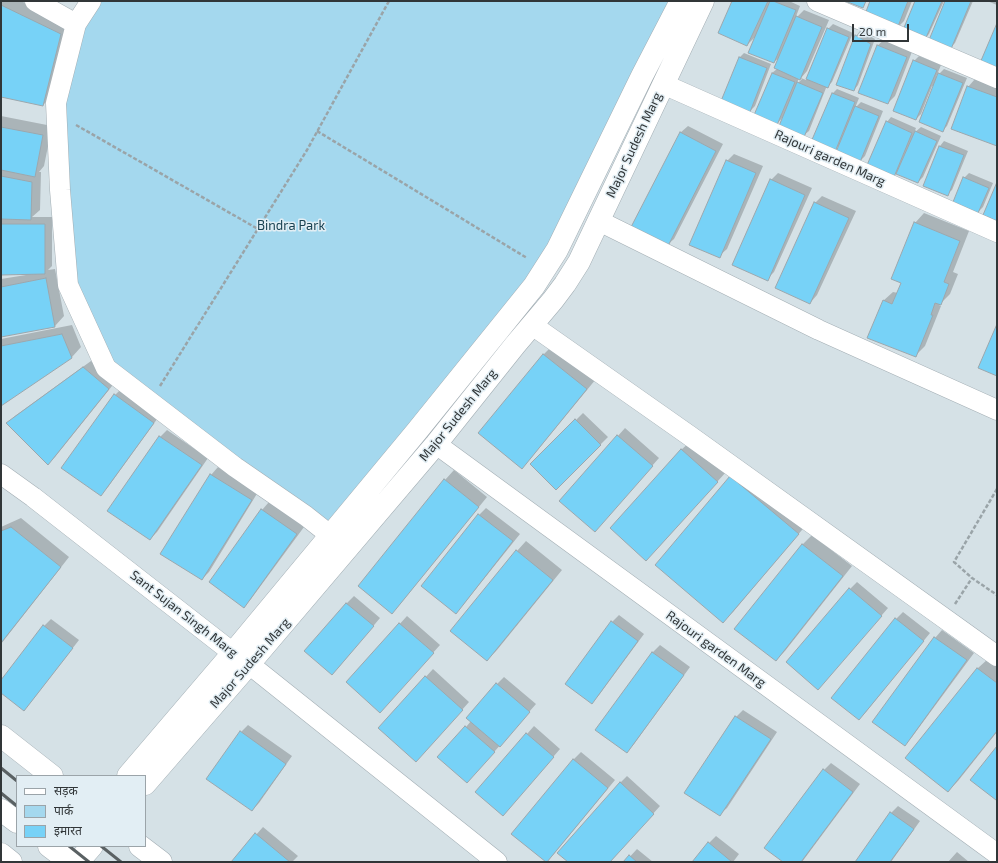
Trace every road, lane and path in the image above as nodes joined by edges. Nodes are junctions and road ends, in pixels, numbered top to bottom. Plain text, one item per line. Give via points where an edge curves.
1 (35, 1) edge
2 (91, 1) edge
3 (389, 1) edge
4 (681, 1) edge
5 (703, 1) edge
6 (817, 1) edge
7 (76, 24) junction
8 (997, 78) edge
9 (663, 84) junction
10 (57, 114) junction
11 (317, 131) junction
12 (599, 221) junction
13 (258, 229) junction
14 (997, 232) edge
15 (545, 269) junction
16 (567, 281) junction
17 (532, 325) junction
18 (150, 402) junction
19 (997, 410) edge
20 (436, 444) junction
21 (1, 474) edge
22 (997, 489) edge
23 (330, 535) junction
24 (972, 578) junction
25 (997, 595) edge
26 (945, 619) junction
27 (997, 656) edge
28 (241, 658) junction
29 (1, 736) edge
30 (51, 775) edge
31 (129, 775) edge
32 (146, 783) edge
33 (1, 810) edge
34 (16, 821) edge
35 (89, 847) edge
36 (141, 847) edge
37 (1, 854) edge
38 (66, 854) edge
39 (997, 854) edge
40 (11, 862) edge
41 (161, 862) edge
42 (497, 862) edge

1 - 7 street
2 - 7 street
3 - 11 path
4 - 15 street, Major Sudesh Marg via 557,250
5 - 9 street, Major Sudesh Marg
6 - 8 street
7 - 10 street via 56,104
9 - 12 street, Major Sudesh Marg
9 - 14 street, Rajouri garden Marg
10 - 13 path
10 - 18 street via 68,285 106,368
11 - 13 path
11 - 15 path
12 - 16 street, Major Sudesh Marg
12 - 19 street via 819,330
13 - 18 path
15 - 16 street
15 - 23 street, Major Sudesh Marg via 417,431
16 - 17 street, Major Sudesh Marg
17 - 20 street, Major Sudesh Marg
17 - 26 street
18 - 23 street
20 - 28 street, Major Sudesh Marg
20 - 39 street, Rajouri garden Marg
21 - 28 street, Sant Sujan Singh Marg
22 - 24 path via 954,562
23 - 28 street, Major Sudesh Marg
24 - 25 path
24 - 26 path
26 - 27 street
28 - 31 street, Major Sudesh Marg
28 - 32 street, Major Sudesh Marg
28 - 42 street, Sant Sujan Singh Marg
29 - 30 street
33 - 34 street
35 - 38 street
36 - 41 street
37 - 40 street

